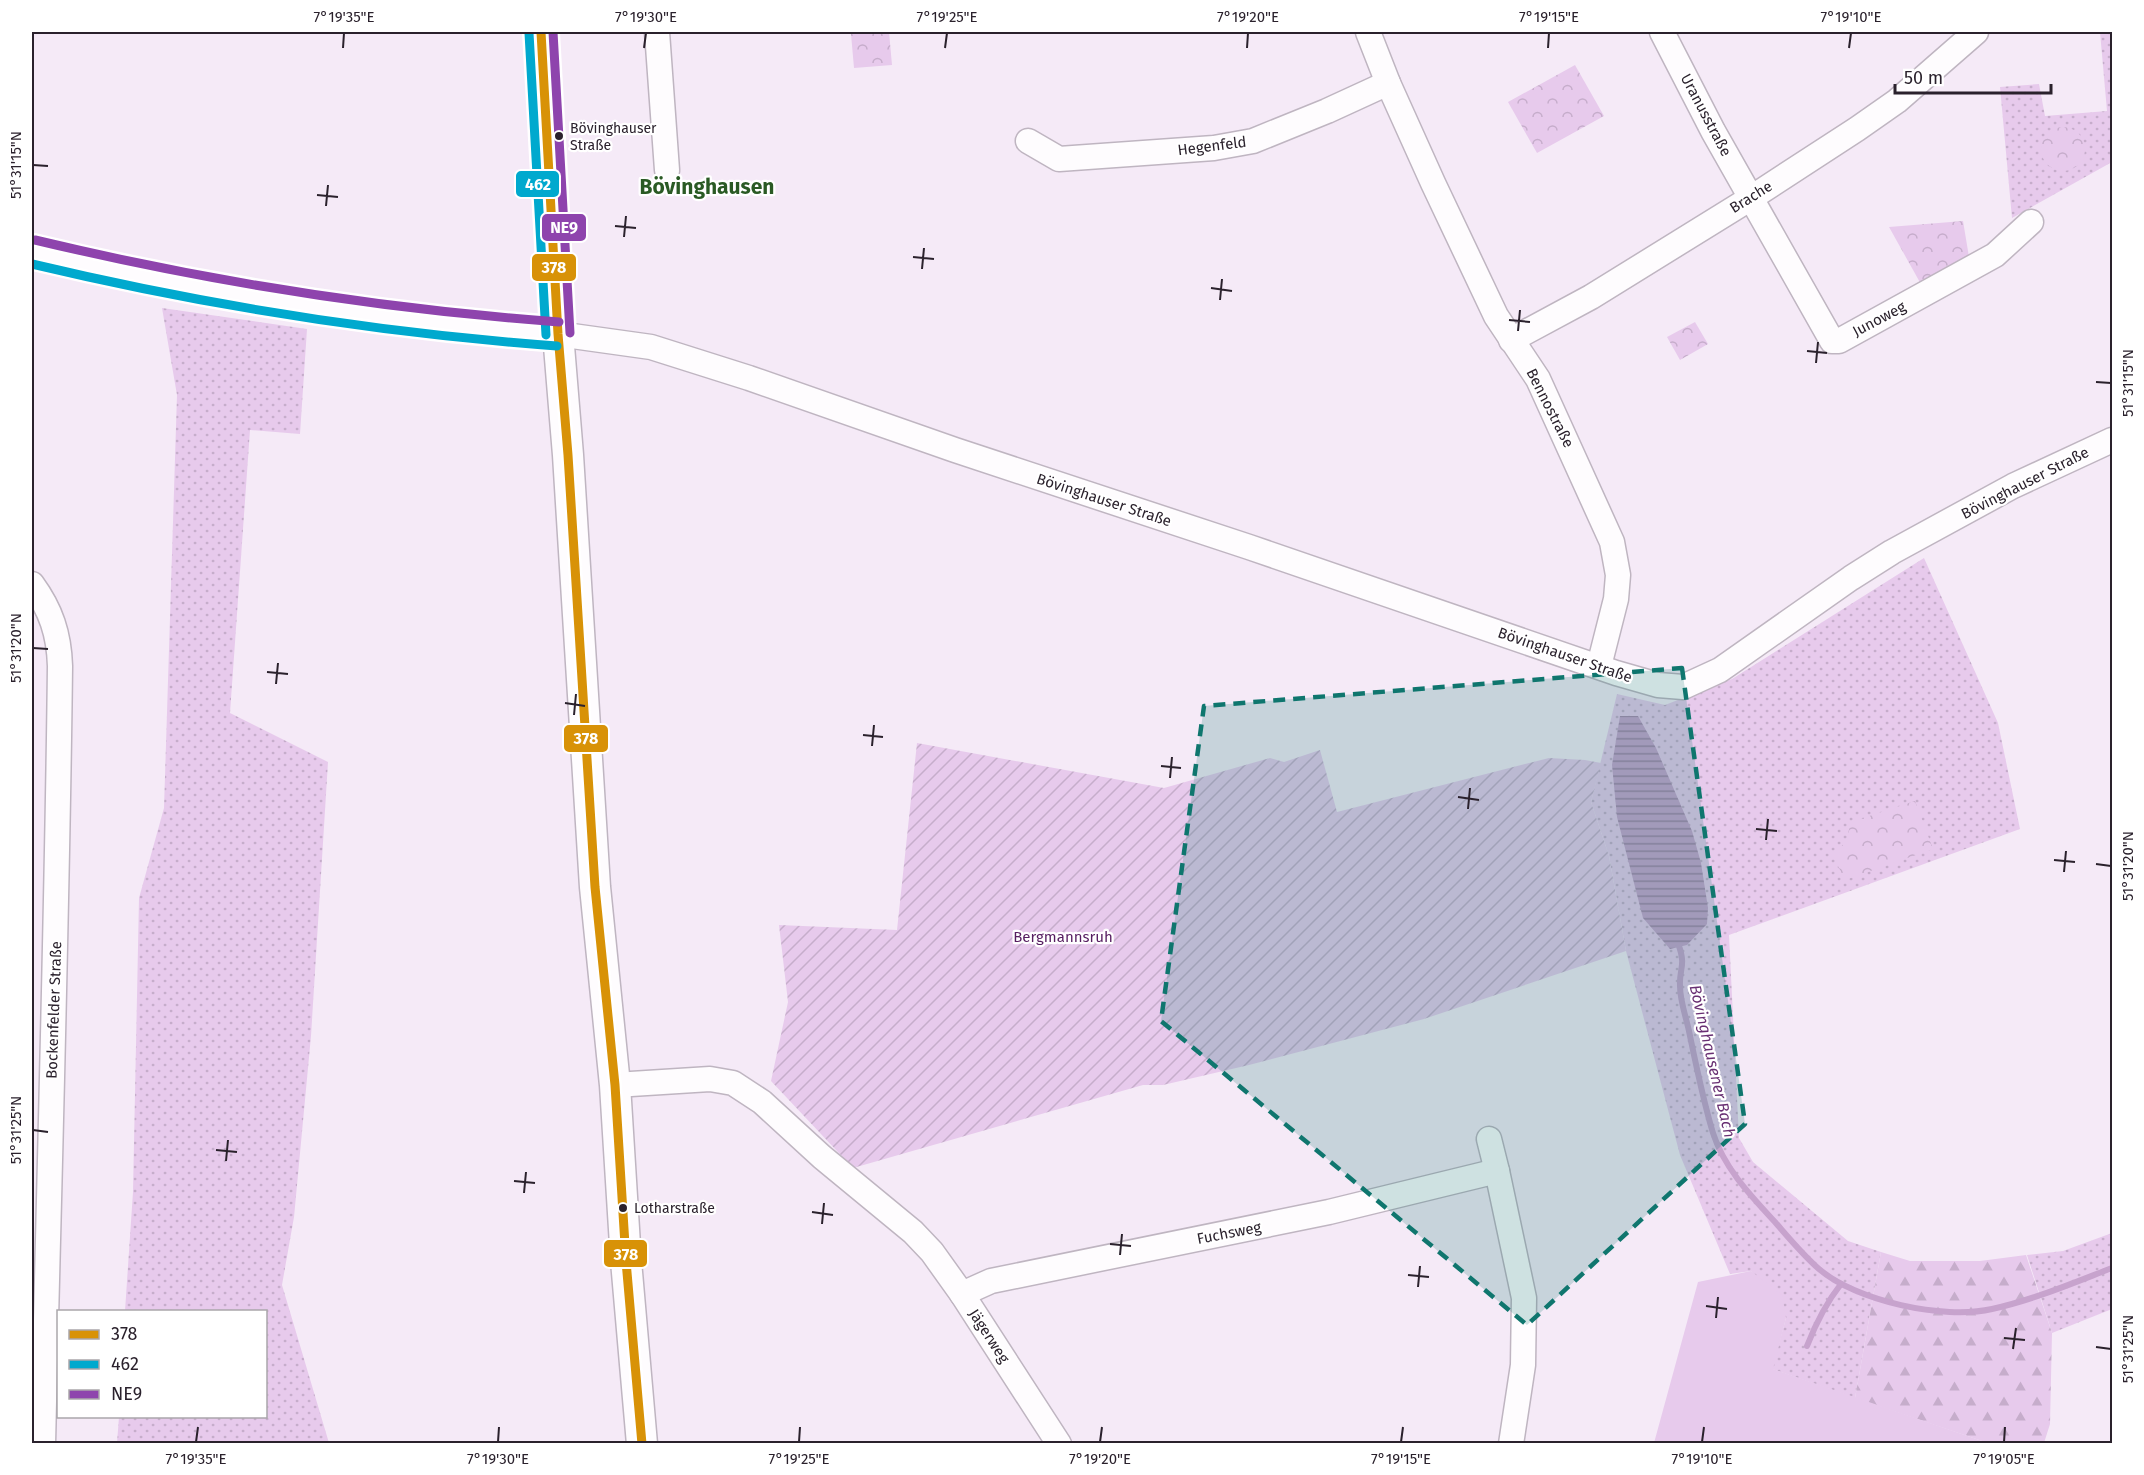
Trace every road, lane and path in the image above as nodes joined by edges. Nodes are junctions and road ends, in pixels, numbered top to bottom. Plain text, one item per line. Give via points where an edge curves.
1 (541, 32) edge
2 (657, 32) edge
3 (1368, 32) edge
4 (1662, 32) edge
5 (1976, 32) edge
6 (1388, 83) junction
7 (1028, 141) dead end
8 (667, 170) dead end
9 (1751, 198) junction
10 (2031, 222) dead end
11 (32, 252) edge
12 (558, 334) junction
13 (1511, 340) junction
14 (2112, 440) edge
15 (32, 584) edge
16 (1599, 666) junction
17 (615, 1084) junction
18 (1489, 1139) dead end
19 (1497, 1171) junction
20 (40, 1177) edge
21 (962, 1294) junction
22 (43, 1443) edge
23 (642, 1443) edge
24 (1059, 1443) edge
25 (1511, 1443) edge

1 - 12 main road
2 - 8 street
3 - 6 street, Bennostraße
4 - 9 street, Uranusstraße
5 - 9 street, Brache via 1897,101
6 - 7 street, Hegenfeld via 1253,141 1214,148 1059,159
6 - 13 street, Bennostraße via 1496,316
9 - 10 street, Junoweg via 1832,341 1839,341 1995,255
9 - 13 street, Brache via 1591,297
11 - 12 main road, Bövinghauser Straße via 205,288 433,324
12 - 16 street, Bövinghauser Straße via 651,347 749,378
12 - 17 main road via 600,953
13 - 16 street, Bennostraße via 1538,379 1612,542 1618,575 1616,599
14 - 16 street, Bövinghauser Straße via 2013,486 1892,552 1720,670 1683,687 1658,685
15 - 20 street, Bockenfelder Straße via 49,612 59,642 60,666 57,922
17 - 21 street, Jägerweg via 710,1079 733,1083 762,1102 913,1232
17 - 23 main road
18 - 19 street
19 - 21 street, Fuchsweg via 1329,1212 992,1281
19 - 25 street via 1524,1298 1523,1365
20 - 22 street, Bockenfelder Straße
21 - 24 street, Jägerweg

